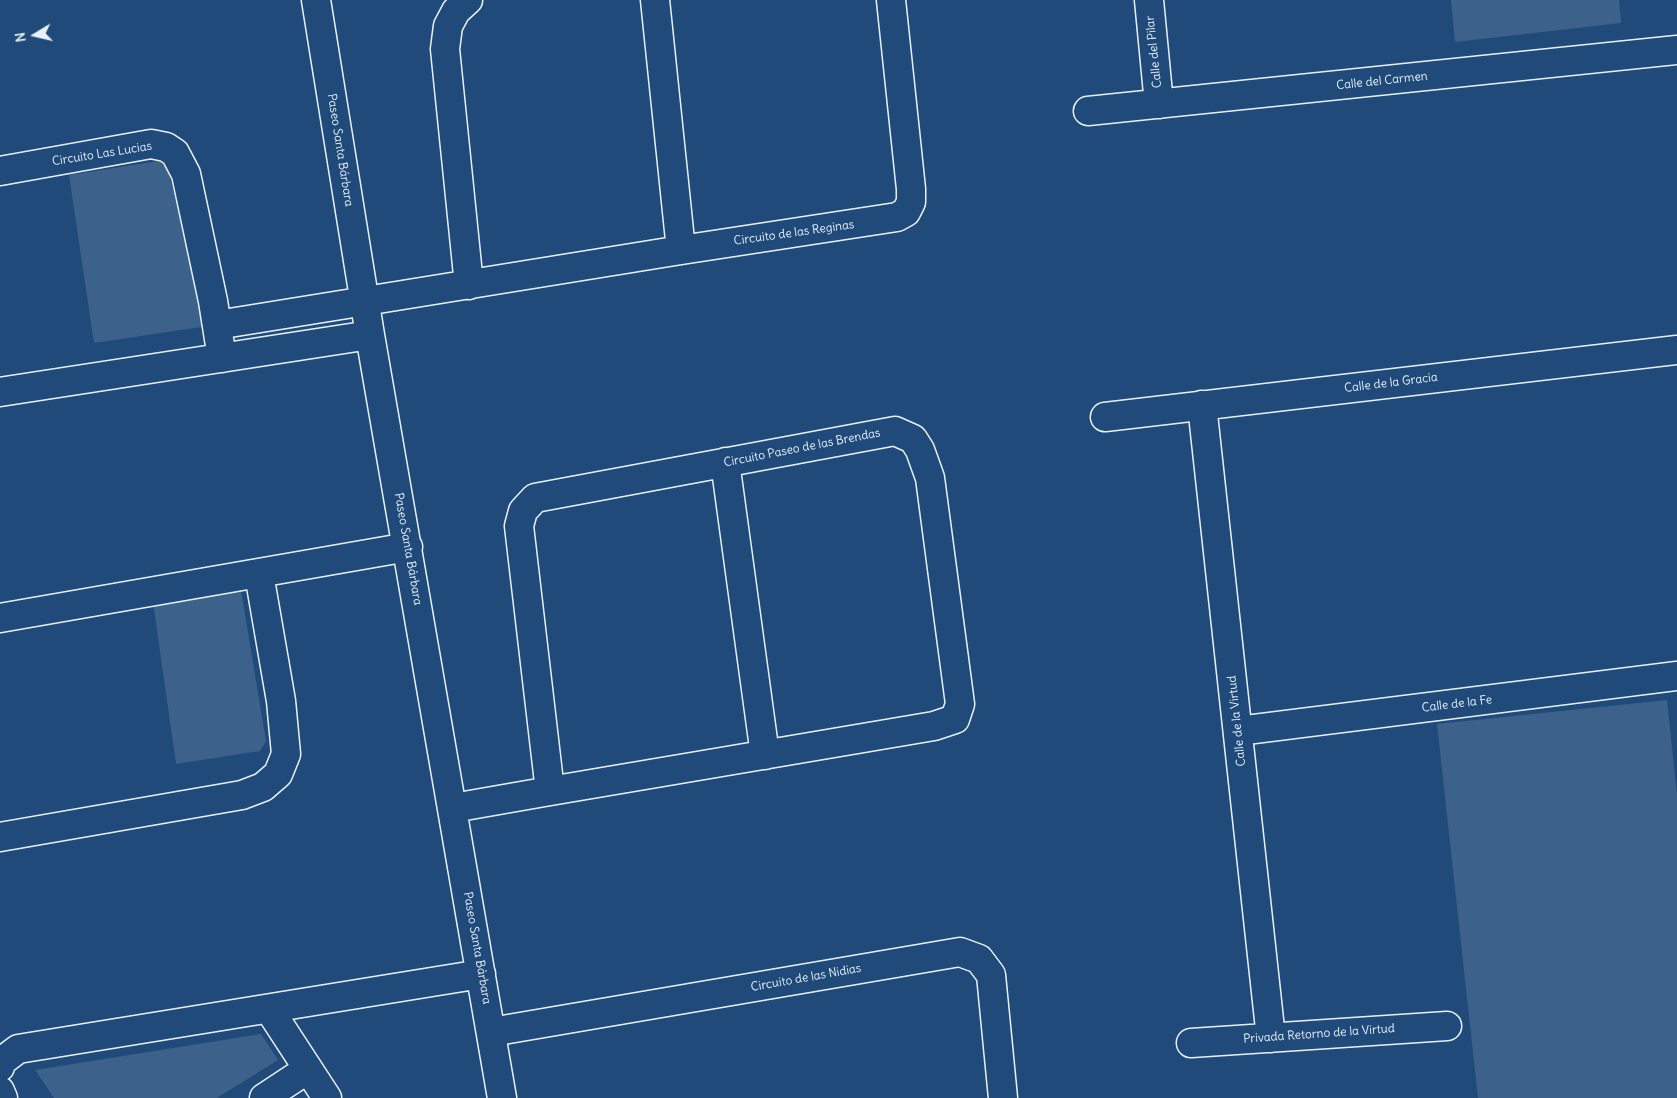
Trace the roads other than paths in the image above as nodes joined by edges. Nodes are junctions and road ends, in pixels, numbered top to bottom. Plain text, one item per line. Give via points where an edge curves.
1 (316, 0) edge
2 (468, 0) edge
3 (655, 0) edge
4 (890, 0) edge
5 (1149, 0) edge
6 (1677, 50) edge
7 (1159, 104) junction
8 (1088, 111) dead end
9 (0, 171) edge
10 (681, 250) junction
11 (469, 285) junction
12 (365, 302) junction
13 (217, 325) junction
14 (370, 335) junction
15 (1677, 350) edge
16 (222, 358) junction
17 (0, 392) edge
18 (1202, 405) junction
19 (1105, 417) dead end
20 (725, 462) junction
21 (408, 547) junction
22 (259, 574) junction
23 (0, 618) edge
24 (1677, 676) edge
25 (1238, 731) junction
26 (766, 755) junction
27 (550, 791) junction
28 (453, 808) junction
29 (0, 837) edge
30 (481, 974) junction
31 (270, 1009) junction
32 (1447, 1026) dead end
33 (491, 1032) junction
34 (1272, 1038) junction
35 (1191, 1043) dead end
36 (0, 1067) edge
37 (308, 1069) junction
38 (0, 1091) edge
39 (3, 1098) edge
40 (264, 1098) edge
41 (327, 1098) edge
42 (502, 1098) edge
43 (1003, 1098) edge

1 - 12 street, Paseo Santa Bárbara
2 - 11 street via 456,11 448,26 445,49
3 - 10 street
4 - 10 street, Circuito de las Reginas via 911,189 911,202 906,212 887,220
5 - 7 street, Calle del Pilar
6 - 7 street, Calle del Carmen
7 - 8 street, Calle del Carmen
9 - 13 street, Circuito Las Lucias via 151,144 175,153 186,174
10 - 11 street, Circuito de las Reginas
11 - 12 street, Circuito de las Reginas
12 - 13 street
12 - 14 street, Paseo Santa Bárbara
13 - 16 street, Circuito Las Lucias
14 - 16 street
14 - 21 street, Paseo Santa Bárbara
15 - 18 street, Calle de la Gracia
16 - 17 street
18 - 19 street, Calle de la Gracia
18 - 25 street, Calle de la Virtud
20 - 26 street
20 - 26 street, Circuito Paseo de las Brendas via 894,431 913,438 930,478 960,704 955,720
20 - 27 street, Circuito Paseo de las Brendas via 535,498 523,511 519,526
21 - 22 street
21 - 28 street, Paseo Santa Bárbara
22 - 23 street
22 - 29 street via 281,701 286,754 278,774 263,787 242,795
24 - 25 street, Calle de la Fe
25 - 34 street, Calle de la Virtud
26 - 27 street, Circuito Paseo de las Brendas
27 - 28 street, Circuito Paseo de las Brendas
28 - 30 street, Paseo Santa Bárbara
30 - 31 street
30 - 33 street, Paseo Santa Bárbara
31 - 36 street via 18,1050 1,1062
31 - 37 street
32 - 34 street, Privada Retorno de la Virtud
33 - 42 street, Paseo Santa Bárbara
33 - 43 street, Circuito de las Nidias via 960,952 979,959 991,975
34 - 35 street, Privada Retorno de la Virtud
37 - 40 street
37 - 41 street
38 - 39 street

